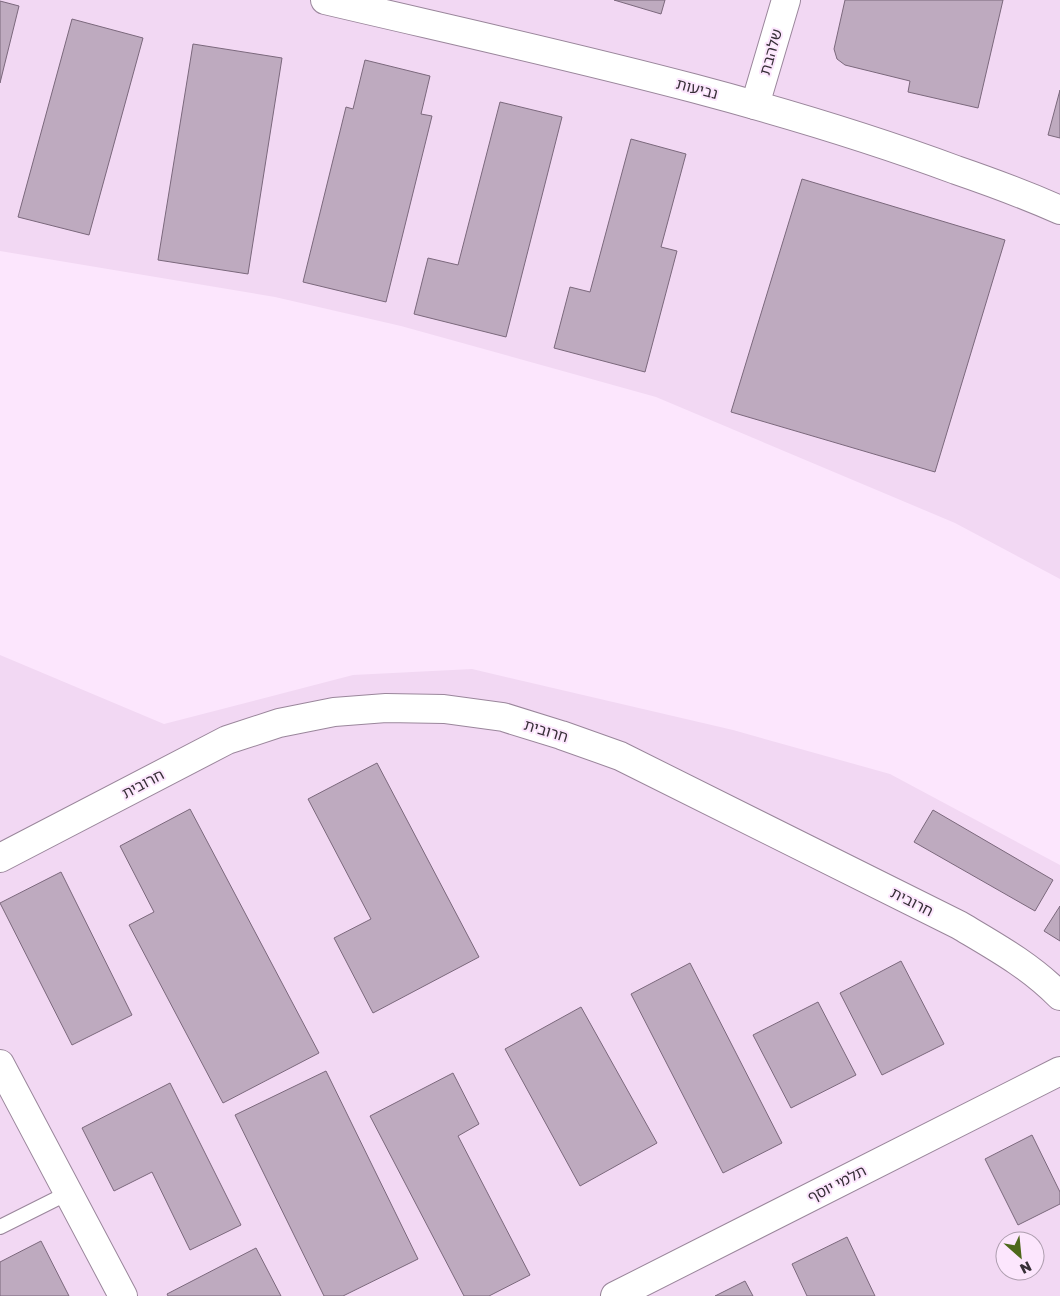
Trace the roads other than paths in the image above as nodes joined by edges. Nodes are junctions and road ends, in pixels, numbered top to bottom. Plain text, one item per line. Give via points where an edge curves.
1 (325, 0) edge
2 (786, 0) edge
3 (755, 105) junction
4 (1060, 210) edge
5 (0, 858) edge
6 (1060, 996) edge
7 (0, 1064) edge
8 (1060, 1071) edge
9 (68, 1193) junction
10 (0, 1227) edge
11 (123, 1296) edge
12 (615, 1296) edge

1 - 3 street, נביעות via 647,76
2 - 3 street, שלהבת
3 - 4 street, נביעות via 921,157
5 - 6 street, חרובית via 227,740 279,723 334,712 386,708 444,709 503,717 620,756 959,925 1011,956
7 - 9 street
8 - 12 street, תלמי יוסף
9 - 10 lane
9 - 11 street

